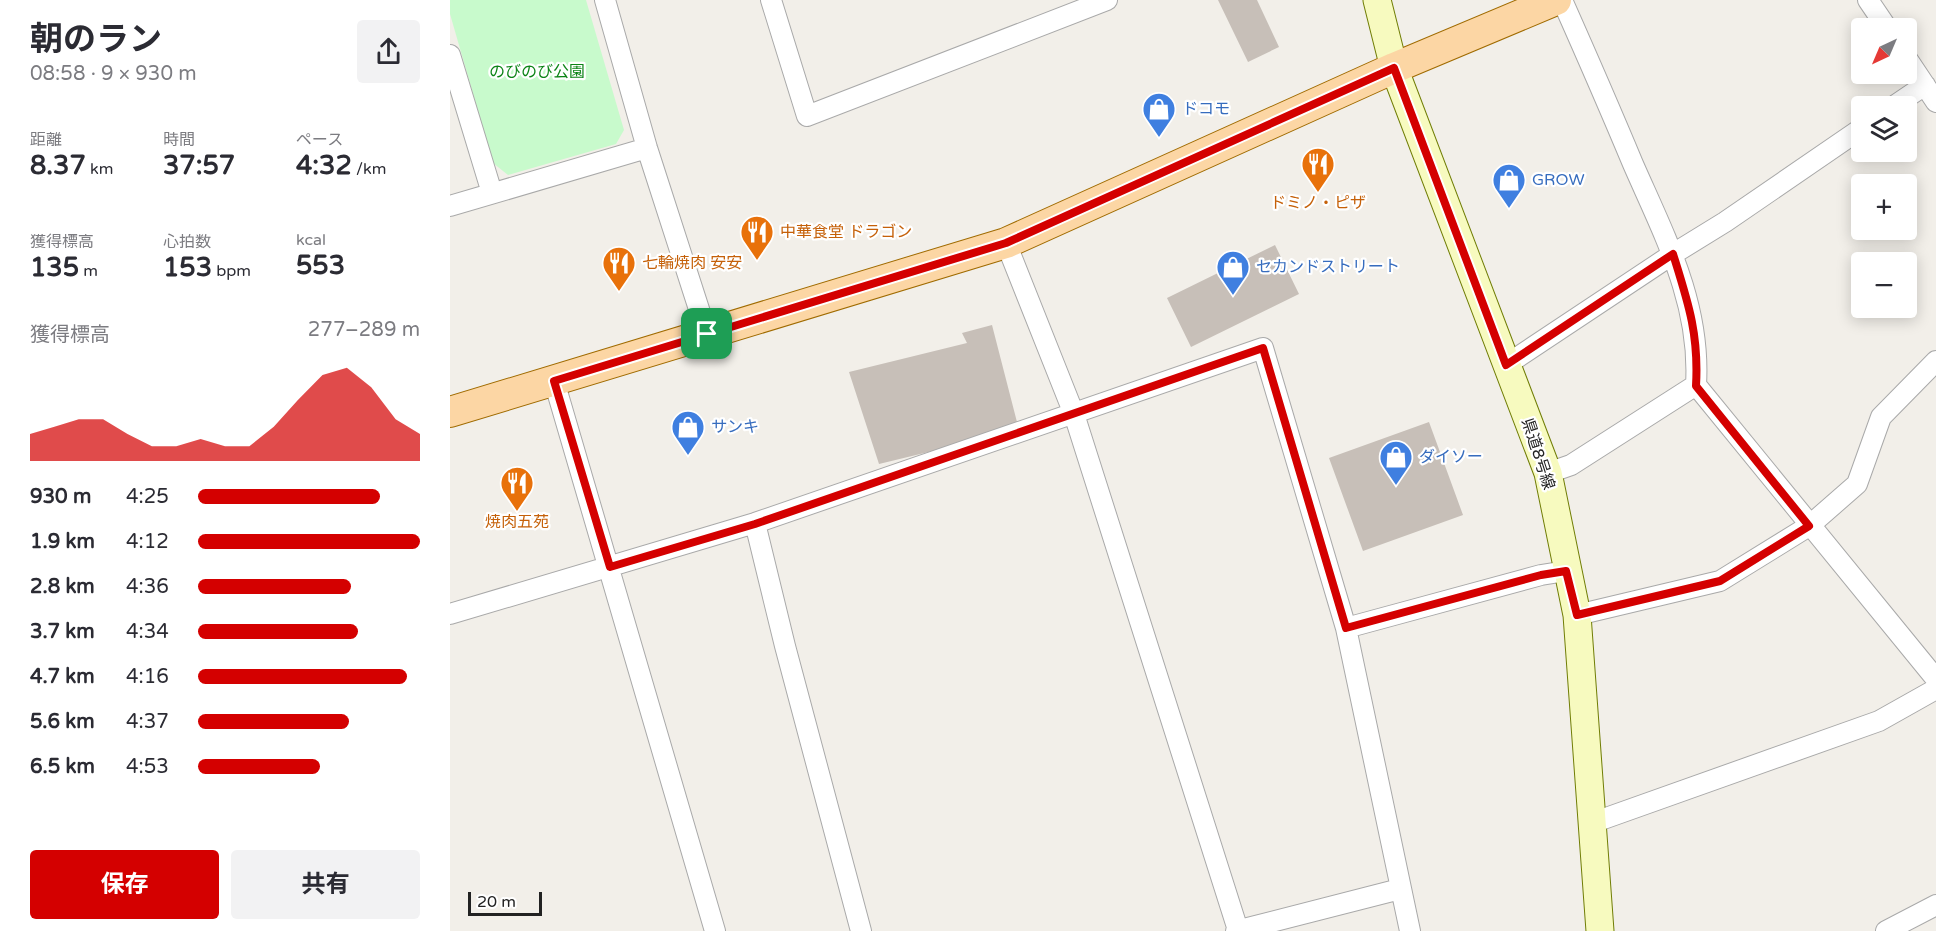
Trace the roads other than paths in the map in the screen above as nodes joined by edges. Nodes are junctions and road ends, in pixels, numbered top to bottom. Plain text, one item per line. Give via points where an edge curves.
1 (605, 0) edge
2 (771, 0) edge
3 (1107, 0) edge
4 (1377, 0) edge
5 (1556, 0) edge
6 (1562, 0) edge
7 (1868, 0) edge
8 (1880, 18) edge
9 (450, 55) edge
10 (1394, 68) junction
11 (1917, 73) edge
12 (1931, 93) edge
13 (1851, 136) edge
14 (647, 148) junction
15 (492, 193) junction
16 (450, 206) edge
17 (1006, 243) junction
18 (1673, 254) junction
19 (707, 334) junction
20 (1936, 362) edge
21 (1506, 365) junction
22 (554, 381) junction
23 (1696, 386) junction
24 (450, 412) edge
25 (1074, 414) junction
26 (1548, 473) junction
27 (755, 524) junction
28 (1809, 526) junction
29 (610, 567) junction
30 (1566, 571) junction
31 (450, 614) edge
32 (1577, 615) junction
33 (1346, 628) junction
34 (1936, 679) edge
35 (1936, 688) edge
36 (1592, 823) junction
37 (1400, 889) junction
38 (1936, 905) edge
39 (715, 931) edge
40 (861, 931) edge
41 (1237, 931) edge
42 (1410, 931) edge
43 (1600, 931) edge
44 (1886, 931) edge

1 - 14 street
2 - 3 street via 807,116
4 - 10 main road, 県道8号線
5 - 10 main road
6 - 18 street
7 - 8 street
9 - 15 street
10 - 17 main road
10 - 21 main road, 県道8号線
11 - 12 street
13 - 18 street
14 - 15 street
14 - 19 street
15 - 16 street
17 - 19 main road
17 - 25 street
18 - 21 street
18 - 23 street via 1694,321
19 - 22 main road
20 - 28 street via 1881,417 1857,484
21 - 26 main road, 県道8号線
22 - 24 main road
22 - 29 street
23 - 26 street via 1571,465
23 - 28 street
25 - 27 street
25 - 33 street via 1263,348
25 - 41 street
26 - 30 main road, 県道8号線
27 - 29 street
27 - 40 street
28 - 32 street via 1720,581
28 - 34 street
29 - 31 street
29 - 39 street
30 - 32 main road, 県道8号線
30 - 33 street
32 - 36 main road, 県道8号線
33 - 37 street
35 - 36 street via 1879,721
36 - 43 main road, 県道8号線
37 - 41 street
37 - 42 street
38 - 44 street

